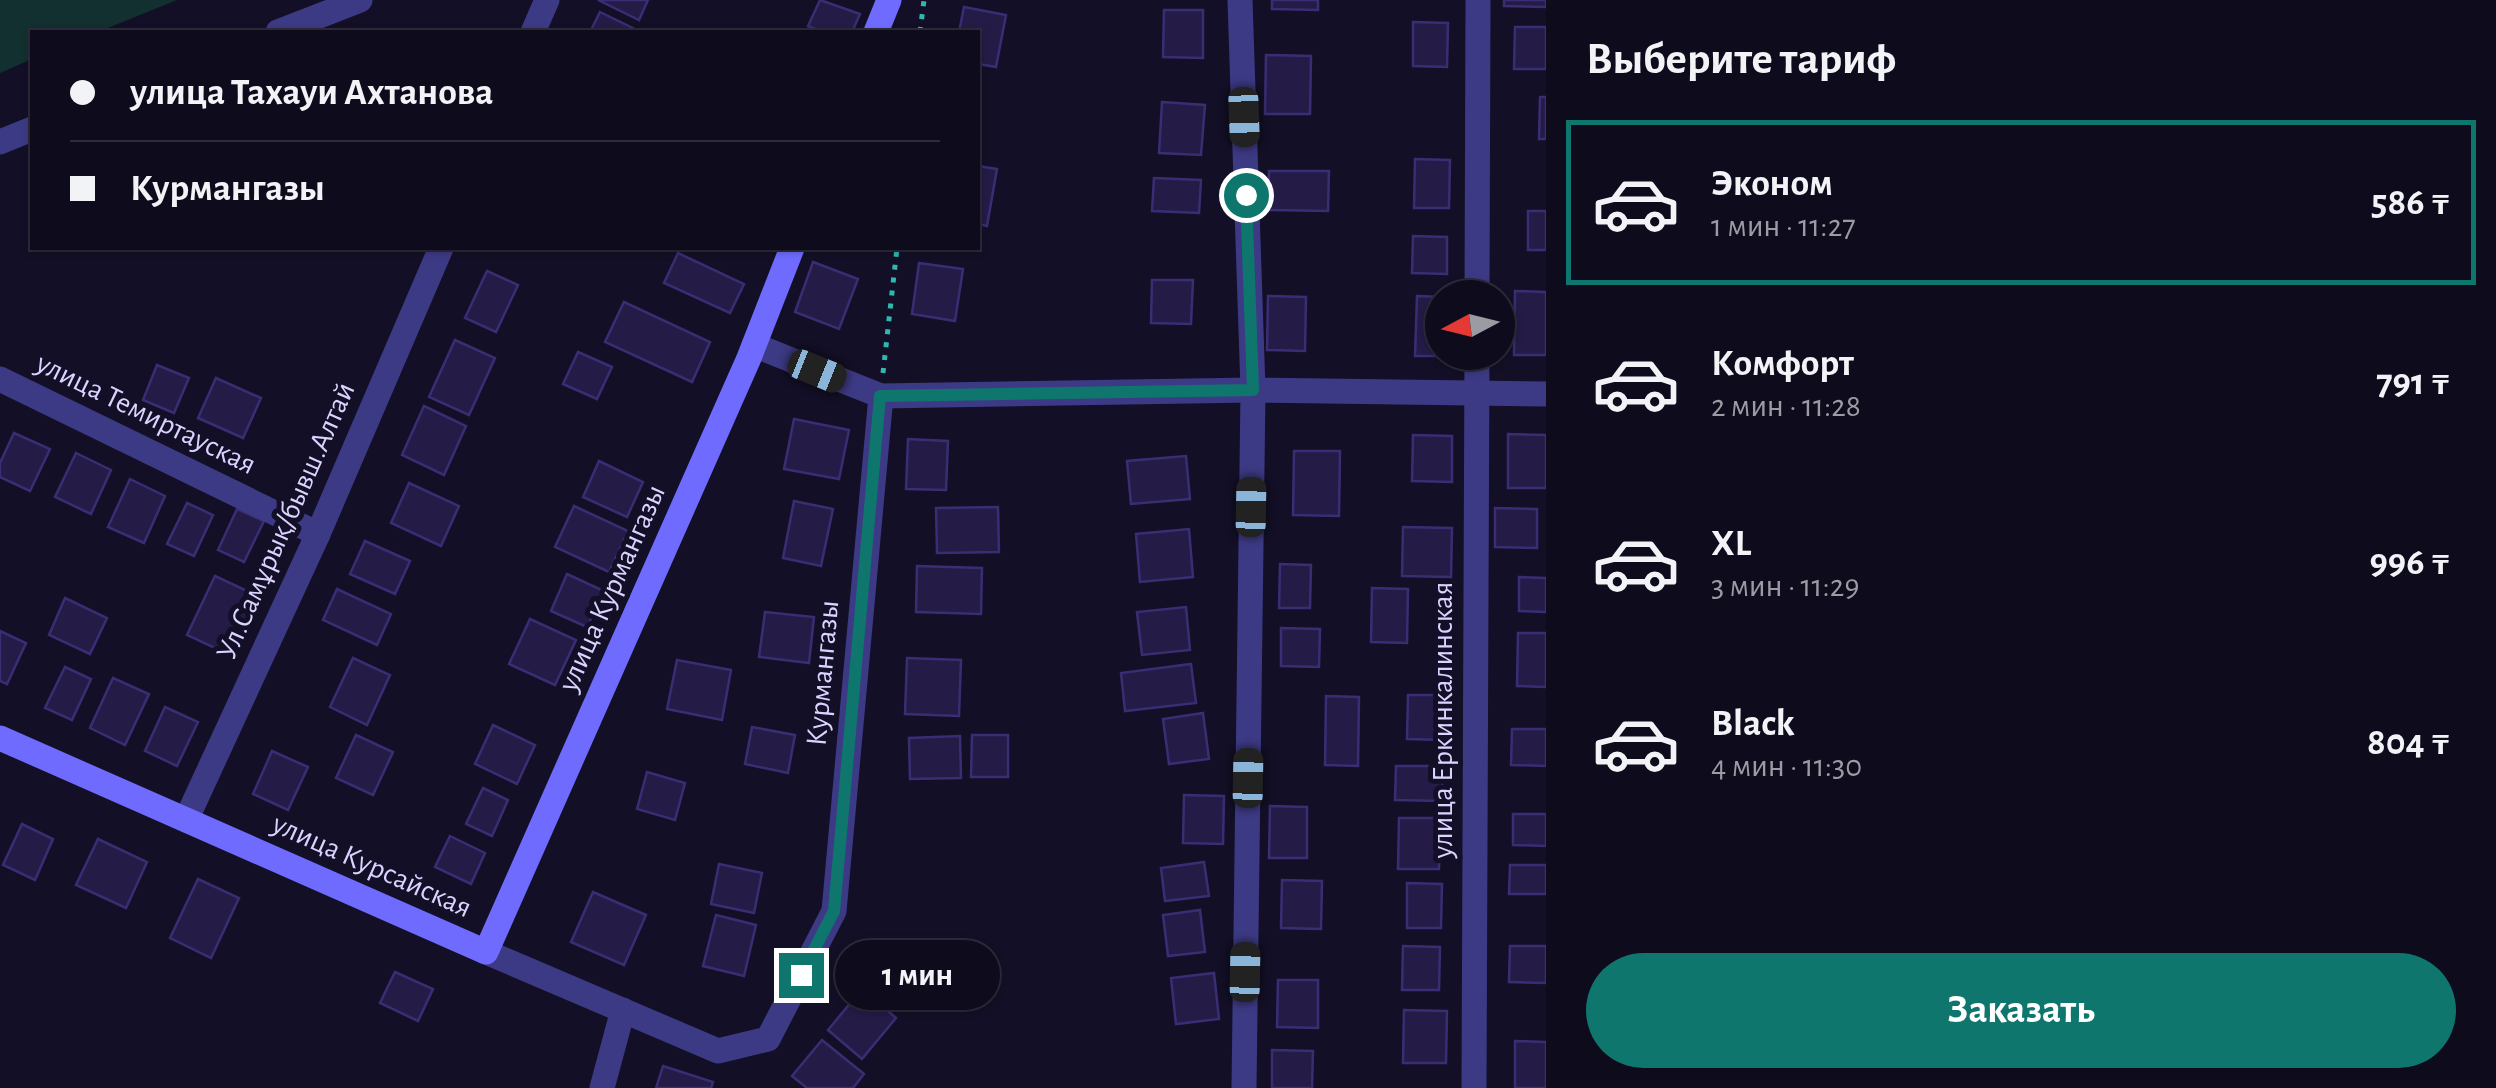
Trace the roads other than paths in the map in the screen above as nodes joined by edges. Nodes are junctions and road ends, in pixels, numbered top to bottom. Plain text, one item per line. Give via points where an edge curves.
1 (360, 0) edge
2 (548, 0) edge
3 (889, 0) edge
4 (1240, 0) edge
5 (1478, 0) edge
6 (283, 30) edge
7 (535, 30) edge
8 (877, 30) edge
9 (30, 130) edge
10 (0, 142) edge
11 (440, 250) edge
12 (791, 250) edge
13 (1477, 280) edge
14 (754, 345) junction
15 (1477, 370) edge
16 (0, 379) edge
17 (1253, 390) junction
18 (1546, 394) edge
19 (1477, 395) junction
20 (880, 396) junction
21 (318, 534) junction
22 (0, 738) edge
23 (186, 820) junction
24 (486, 952) junction
25 (623, 1010) junction
26 (718, 1051) joint
27 (602, 1088) edge
28 (1244, 1088) edge
29 (1474, 1088) edge

1 - 6 street
2 - 7 street
3 - 8 street
4 - 17 street
5 - 13 street
9 - 10 street
11 - 21 street, Ул.Самұрық/бывш.Алтай
12 - 14 street, улица Курмангазы
14 - 20 street
14 - 24 street, улица Курмангазы
15 - 19 street, улица Еркинкалинская
16 - 21 street, улица Темиртауская
17 - 19 street
17 - 20 street
17 - 28 street
18 - 19 street
19 - 29 street, улица Еркинкалинская
20 - 26 street, Курмангазы via 834,911 768,1039
21 - 23 street, Ул.Самұрық/бывш.Алтай
22 - 23 street, улица Курсайская
23 - 24 street, улица Курсайская
24 - 25 street, улица Курсайская
25 - 26 street, улица Курсайская
25 - 27 street

